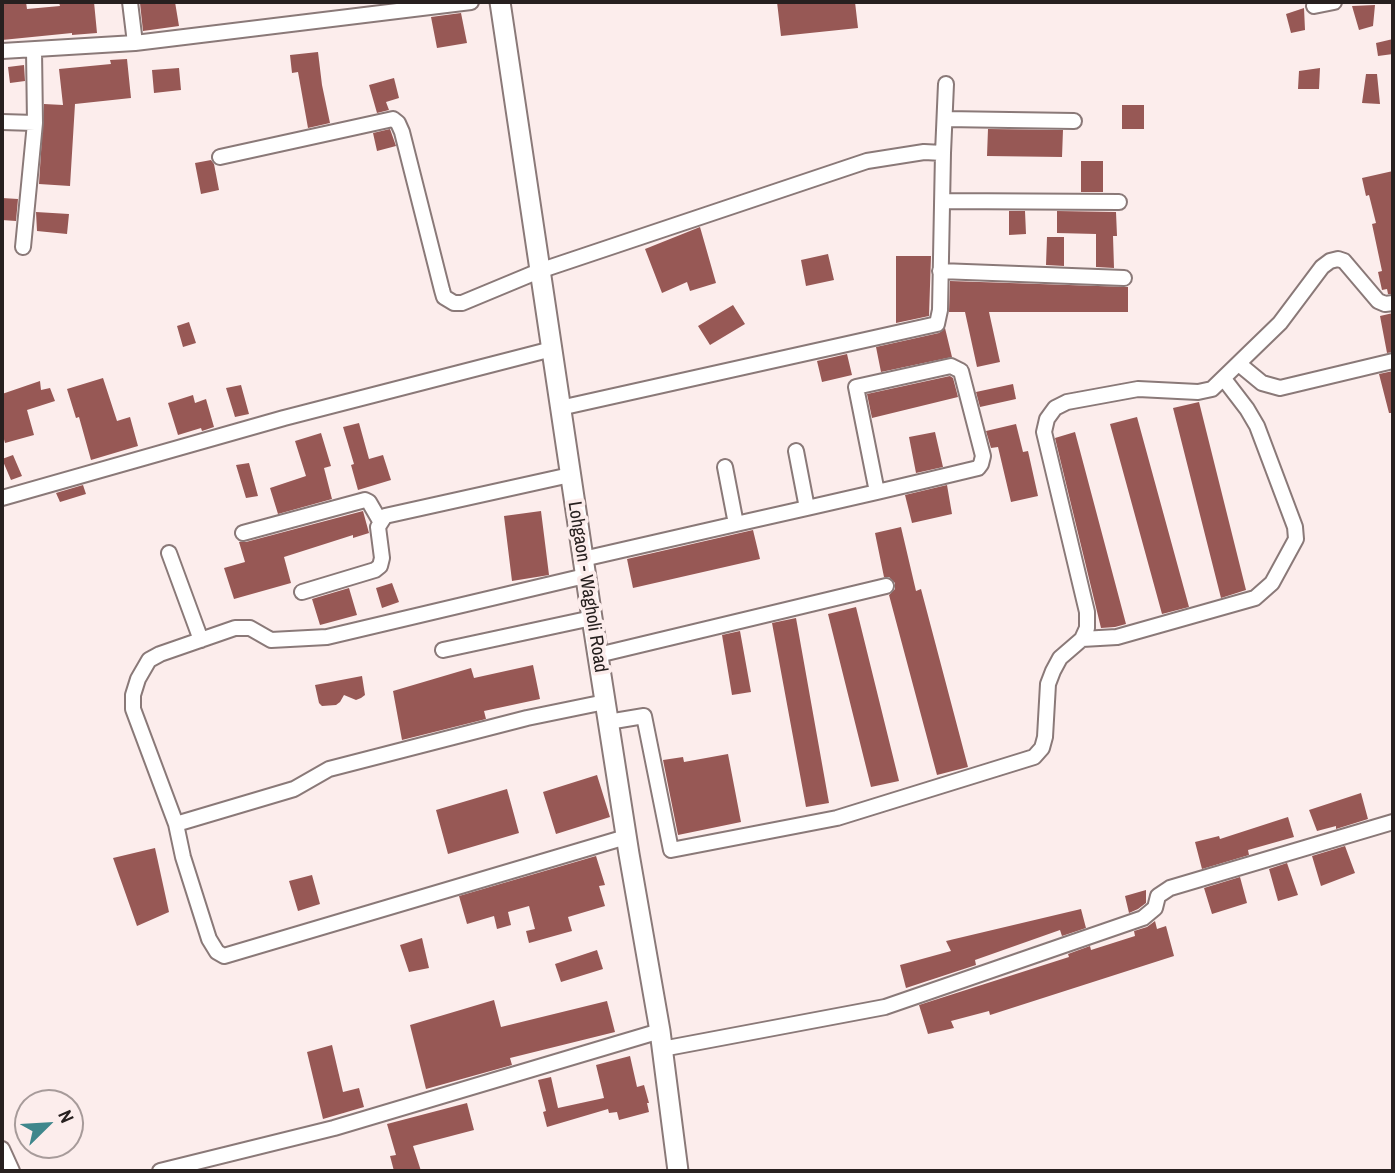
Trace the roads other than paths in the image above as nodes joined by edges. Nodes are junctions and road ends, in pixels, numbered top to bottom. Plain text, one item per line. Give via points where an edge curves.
1 (130, 2) edge
2 (471, 2) edge
3 (500, 2) edge
4 (1334, 2) edge
5 (1314, 6) dead end
6 (135, 43) junction
7 (34, 50) junction
8 (2, 51) edge
9 (946, 84) dead end
10 (944, 119) junction
11 (2, 121) edge
12 (1074, 121) dead end
13 (35, 122) junction
14 (943, 153) junction
15 (220, 157) dead end
16 (942, 201) junction
17 (1119, 202) dead end
18 (23, 247) dead end
19 (539, 271) junction
20 (940, 271) junction
21 (1124, 278) dead end
22 (1393, 303) edge
23 (552, 349) junction
24 (1393, 361) edge
25 (1239, 364) junction
26 (1224, 379) junction
27 (560, 408) junction
28 (796, 451) dead end
29 (725, 467) dead end
30 (570, 475) junction
31 (877, 492) junction
32 (2, 498) edge
33 (807, 508) junction
34 (380, 521) junction
35 (737, 524) junction
36 (243, 533) dead end
37 (169, 553) dead end
38 (584, 567) junction
39 (886, 586) dead end
40 (302, 592) dead end
41 (592, 618) junction
42 (1082, 639) junction
43 (201, 640) junction
44 (443, 650) dead end
45 (598, 655) junction
46 (605, 702) junction
47 (608, 722) junction
48 (1393, 822) edge
49 (176, 824) junction
50 (626, 837) junction
51 (661, 1040) junction
52 (2, 1149) edge
53 (12, 1171) edge
54 (160, 1171) edge
55 (678, 1171) edge

1 - 6 street
2 - 6 street
3 - 19 main road, Lohgaon - Wagholi Road
4 - 5 street
6 - 7 street
7 - 8 street
7 - 13 street
9 - 10 street
10 - 12 street
10 - 14 street
11 - 13 street
13 - 18 street
14 - 16 street
14 - 19 street via 867,161
15 - 19 street via 393,119 402,132 444,297 462,303
16 - 17 street
16 - 20 street
19 - 23 main road, Lohgaon - Wagholi Road
20 - 21 street
20 - 27 street via 937,324
22 - 25 street via 1378,301 1344,261 1330,261 1280,323
23 - 27 main road, Lohgaon - Wagholi Road
23 - 32 street
24 - 25 street via 1280,388 1262,383
25 - 26 street
26 - 42 street via 1212,389 1198,392 1138,389 1067,402 1047,419 1044,432 1087,612
26 - 42 street via 1257,426 1295,527 1296,539 1272,583 1255,598 1117,637
27 - 30 main road, Lohgaon - Wagholi Road
28 - 33 street
29 - 35 street
30 - 34 street via 394,513
30 - 38 main road, Lohgaon - Wagholi Road
31 - 31 street via 856,387 951,366 961,370 983,456 981,464
31 - 33 street
33 - 35 street
34 - 36 street via 365,500
34 - 40 street via 380,566
35 - 38 street
37 - 43 street
38 - 41 main road, Lohgaon - Wagholi Road
38 - 43 street via 327,637 271,640 250,628 235,628
39 - 45 street
41 - 44 street
41 - 45 main road, Lohgaon - Wagholi Road
42 - 47 street via 1060,658 1053,671 1045,737 1034,757 837,818 717,842 671,850 644,716
43 - 49 street via 149,660 133,695 133,709
45 - 46 main road, Lohgaon - Wagholi Road
46 - 47 main road, Lohgaon - Wagholi Road
46 - 49 street via 329,769 294,789
47 - 50 main road, Lohgaon - Wagholi Road
48 - 51 street via 1170,888 1158,896 1155,908 1143,918 885,1007
49 - 50 street via 209,939 224,956
50 - 51 main road, Lohgaon - Wagholi Road
51 - 54 street
51 - 55 main road, Lohgaon - Wagholi Road
52 - 53 street

